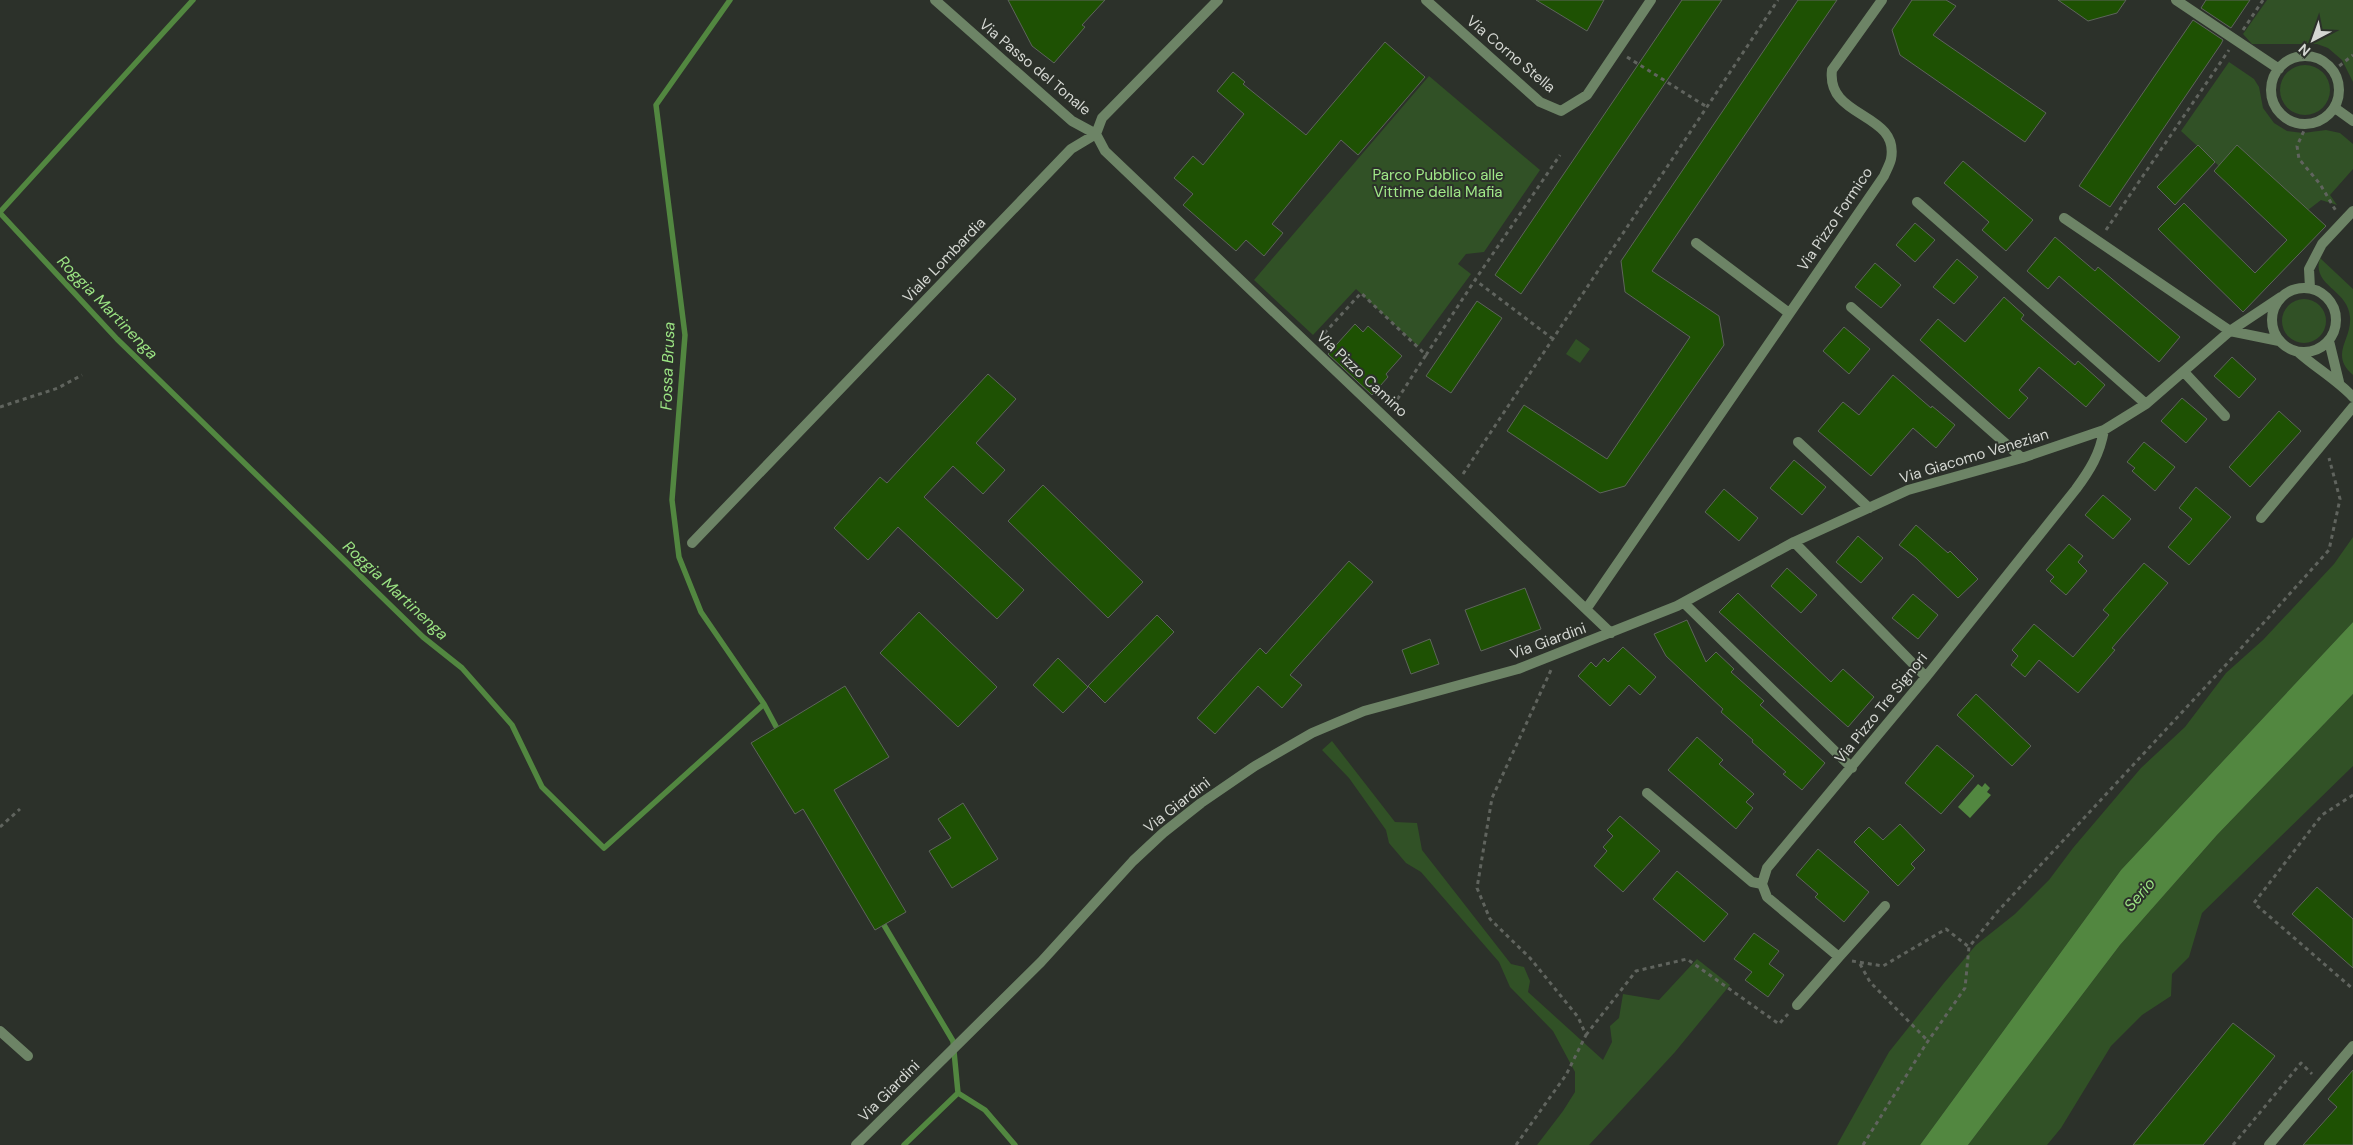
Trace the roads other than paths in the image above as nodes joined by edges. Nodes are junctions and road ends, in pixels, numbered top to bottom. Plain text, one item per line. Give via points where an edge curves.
1 (934, 0) edge
2 (1218, 0) edge
3 (1426, 0) edge
4 (1651, 0) edge
5 (1882, 0) edge
6 (2176, 0) edge
7 (2279, 69) junction
8 (2335, 108) junction
9 (2353, 121) edge
10 (1096, 134) junction
11 (1918, 202) dead end
12 (2353, 211) edge
13 (2064, 218) dead end
14 (1696, 244) dead end
15 (2310, 288) junction
16 (2281, 297) junction
17 (1851, 306) dead end
18 (1790, 313) junction
19 (2230, 330) junction
20 (2279, 341) junction
21 (2329, 341) junction
22 (2298, 352) junction
23 (2184, 372) junction
24 (2339, 382) junction
25 (2353, 397) edge
26 (2146, 404) junction
27 (2353, 407) edge
28 (2225, 416) dead end
29 (2104, 430) junction
30 (1798, 442) dead end
31 (2022, 458) junction
32 (1869, 508) junction
33 (2262, 518) dead end
34 (1794, 542) junction
35 (692, 543) dead end
36 (1684, 603) junction
37 (1587, 608) junction
38 (1611, 633) junction
39 (1926, 677) junction
40 (1852, 768) junction
41 (1647, 793) dead end
42 (1762, 884) junction
43 (1885, 906) dead end
44 (1839, 957) junction
45 (1797, 1005) road end
46 (0, 1031) edge
47 (2352, 1048) edge
48 (28, 1056) dead end
49 (856, 1145) edge
50 (2269, 1145) edge

1 - 10 street, Via Passo del Tonale via 1072,121
2 - 10 street via 1102,118
3 - 4 street, Via Corno Stella via 1540,102 1561,111 1587,95
5 - 18 street, Via Pizzo Formico via 1832,70 1831,83 1846,105 1885,130 1891,144 1891,158 1884,176
6 - 7 street
7 - 8 street via 2296,58 2306,56 2326,63 2333,71 2339,89
7 - 8 street via 2271,90 2275,106 2286,118 2296,123 2318,122
8 - 9 street
10 - 35 street, Viale Lombardia via 1071,149
10 - 37 street, Via Pizzo Camino via 1105,151
11 - 26 street
12 - 15 street via 2322,244 2309,269
13 - 19 street
14 - 18 street
15 - 16 street via 2294,289
15 - 21 street via 2320,292 2335,309 2337,320
16 - 19 street, Via Giacomo Venezian
16 - 20 street via 2275,304 2271,323
17 - 31 street
18 - 37 street, Via Pizzo Formico
19 - 20 street
19 - 23 street, Via Giacomo Venezian
20 - 22 street
21 - 22 street via 2315,350
21 - 24 street
22 - 24 street via 2322,373
23 - 26 street, Via Giacomo Venezian
23 - 28 street
24 - 25 street
26 - 29 street, Via Giacomo Venezian
27 - 33 street
29 - 31 street, Via Giacomo Venezian
29 - 39 street, Via Pizzo Tre Signori via 2101,448 2092,466
30 - 32 street
31 - 32 street, Via Giacomo Venezian via 1908,490
32 - 34 street, Via Giacomo Venezian
34 - 36 street, Via Giacomo Venezian
34 - 39 street
36 - 38 street, Via Giacomo Venezian
36 - 40 street
37 - 38 street, Via Pizzo Camino
38 - 49 street, Via Giardini via 1518,669 1364,711 1312,733 1255,766 1162,833 1041,962
39 - 40 street, Via Pizzo Tre Signori
40 - 42 street, Via Pizzo Tre Signori via 1767,868
41 - 42 street via 1752,882
42 - 44 street via 1767,897
43 - 44 street
44 - 45 street
46 - 48 street
47 - 50 street

